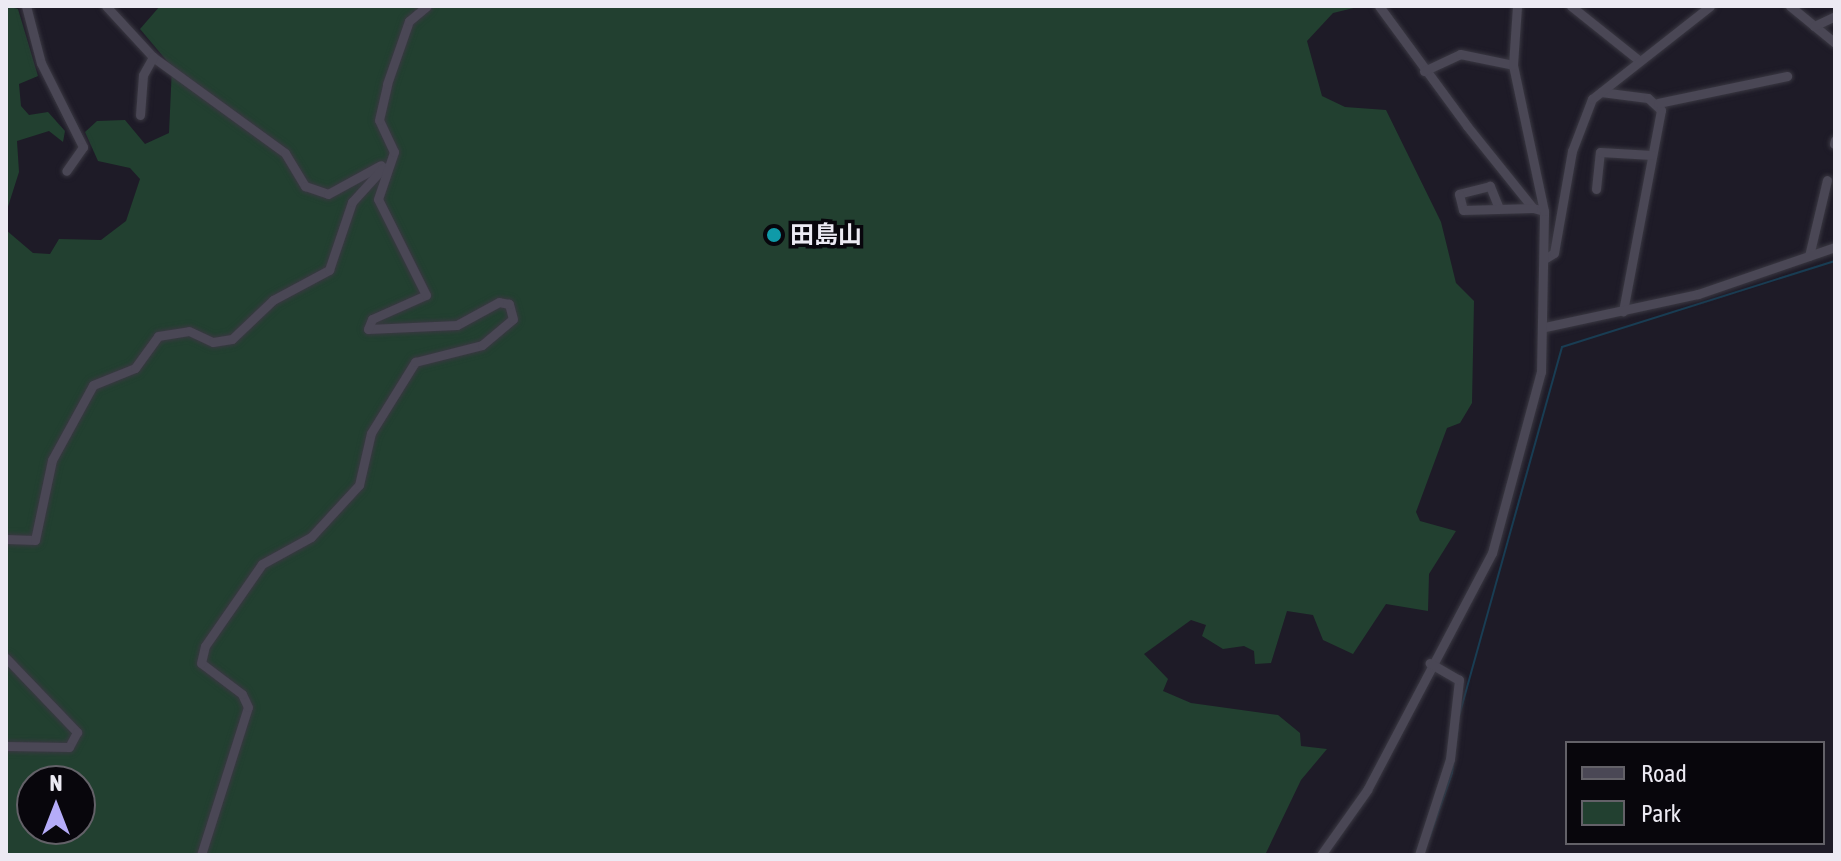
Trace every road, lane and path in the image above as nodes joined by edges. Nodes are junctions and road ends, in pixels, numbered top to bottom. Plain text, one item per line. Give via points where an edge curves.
1 (26, 6) edge
2 (106, 6) edge
3 (427, 6) edge
4 (1379, 6) edge
5 (1517, 6) edge
6 (1571, 6) edge
7 (1710, 6) edge
8 (1790, 6) edge
9 (1835, 16) edge
10 (1814, 26) junction
11 (1835, 43) edge
12 (153, 57) junction
13 (1640, 61) junction
14 (1513, 65) junction
15 (1424, 71) junction
16 (1787, 76) dead end
17 (1601, 92) junction
18 (1658, 103) junction
19 (140, 115) dead end
20 (1652, 155) junction
21 (389, 163) junction
22 (66, 171) dead end
23 (1827, 180) dead end
24 (1596, 189) dead end
25 (1498, 206) dead end
26 (1533, 208) junction
27 (1544, 211) junction
28 (1835, 246) edge
29 (1809, 256) junction
30 (1546, 258) junction
31 (1623, 311) junction
32 (1545, 327) junction
33 (6, 539) edge
34 (6, 658) edge
35 (1429, 663) junction
36 (6, 746) edge
37 (201, 855) edge
38 (1321, 855) edge
39 (1419, 855) edge

1 - 22 street via 41,63 83,147
2 - 12 street
3 - 21 street via 409,21 384,98 379,120 395,145
4 - 15 street
5 - 14 street
6 - 13 street
7 - 13 street
8 - 10 street
9 - 10 street
10 - 11 street
12 - 19 street via 143,75
12 - 21 street via 276,146 305,186 328,194
13 - 17 street
14 - 15 street via 1460,54
14 - 27 street
15 - 26 street
16 - 18 street
17 - 18 street
17 - 30 street via 1572,151 1554,253
18 - 20 street
20 - 24 street via 1600,152
20 - 31 street
21 - 33 street via 352,202 329,270 273,300 232,339 213,342 189,331 158,336 135,368 93,385 52,460 35,540
21 - 37 street via 380,210 405,242 426,295 372,319 368,329 457,325 499,302 509,304 513,319 482,345 415,362 371,433 359,485 311,537 262,564 205,646 201,663 242,694 248,707
23 - 29 street
25 - 26 street
26 - 27 street
27 - 30 street
28 - 29 street
29 - 31 street
30 - 32 street
31 - 32 street
32 - 35 street via 1541,372 1492,553
34 - 36 street via 77,732 69,747
35 - 38 street via 1367,790
35 - 39 street via 1459,680 1450,759

